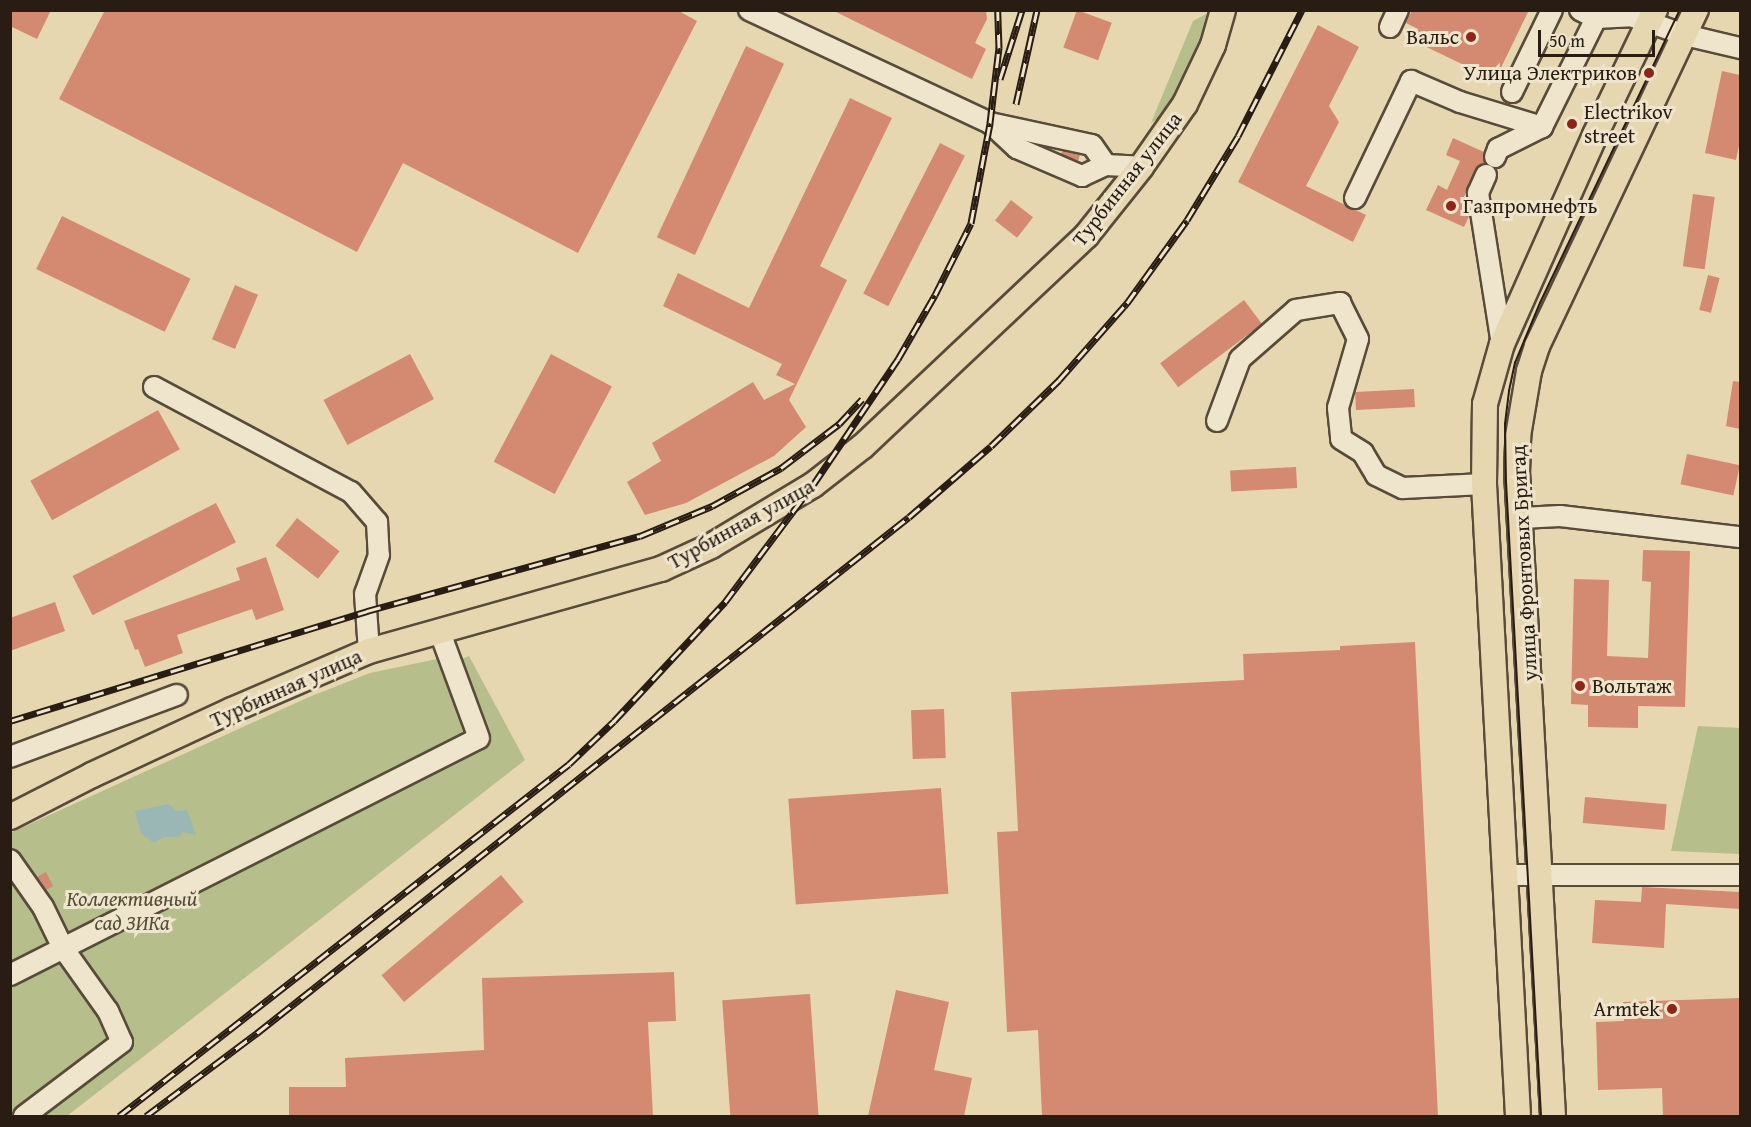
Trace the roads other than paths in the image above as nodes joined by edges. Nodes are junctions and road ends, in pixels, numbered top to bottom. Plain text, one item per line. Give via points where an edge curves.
1 (749, 10) edge
2 (1223, 10) edge
3 (1552, 10) edge
4 (1696, 10) edge
5 (1588, 14) edge
6 (1665, 25) edge
7 (1740, 48) edge
8 (1512, 92) dead end
9 (990, 123) junction
10 (1542, 127) junction
11 (1495, 157) dead end
12 (1106, 165) junction
13 (1141, 167) junction
14 (1486, 175) dead end
15 (1355, 198) dead end
16 (1502, 344) junction
17 (154, 387) dead end
18 (1217, 421) dead end
19 (1484, 484) junction
20 (1521, 518) junction
21 (1740, 537) edge
22 (439, 630) junction
23 (369, 651) junction
24 (177, 695) dead end
25 (10, 757) edge
26 (10, 817) edge
27 (10, 860) edge
28 (1504, 874) junction
29 (1539, 874) junction
30 (1740, 875) edge
31 (63, 948) junction
32 (10, 975) edge
33 (24, 1116) edge
34 (1518, 1116) edge
35 (1553, 1116) edge

1 - 9 lane
2 - 13 main road, Турбинная улица via 1213,45 1185,104
3 - 8 lane
4 - 6 main road, улица Фронтовых Бригад
5 - 6 lane via 1631,16
5 - 10 lane
6 - 7 lane
6 - 16 main road, улица Фронтовых Бригад via 1595,135
6 - 20 main road, улица Фронтовых Бригад via 1529,371 1518,436
9 - 12 lane via 1092,145
9 - 12 lane via 1017,148 1082,176
10 - 11 lane via 1498,149
10 - 15 lane via 1460,102 1411,81
12 - 13 lane
13 - 22 main road, Турбинная улица via 1086,236 863,446 813,485 711,546 662,569
14 - 16 lane via 1478,194
16 - 19 main road, улица Фронтовых Бригад via 1485,404
17 - 23 lane via 351,492 376,522 379,555 364,594
18 - 19 lane via 1239,359 1296,310 1340,303 1358,339 1338,408 1341,439 1363,453 1376,476 1403,488
19 - 28 main road, улица Фронтовых Бригад
20 - 21 lane via 1560,516
20 - 29 main road, улица Фронтовых Бригад
22 - 23 main road, Турбинная улица
22 - 31 lane via 479,738
23 - 26 main road, Турбинная улица via 210,720
24 - 25 lane
27 - 31 lane via 43,907
28 - 29 lane
28 - 34 main road, улица Фронтовых Бригад
29 - 30 lane
29 - 35 main road, улица Фронтовых Бригад
31 - 32 lane
31 - 33 lane via 108,1011 122,1042

